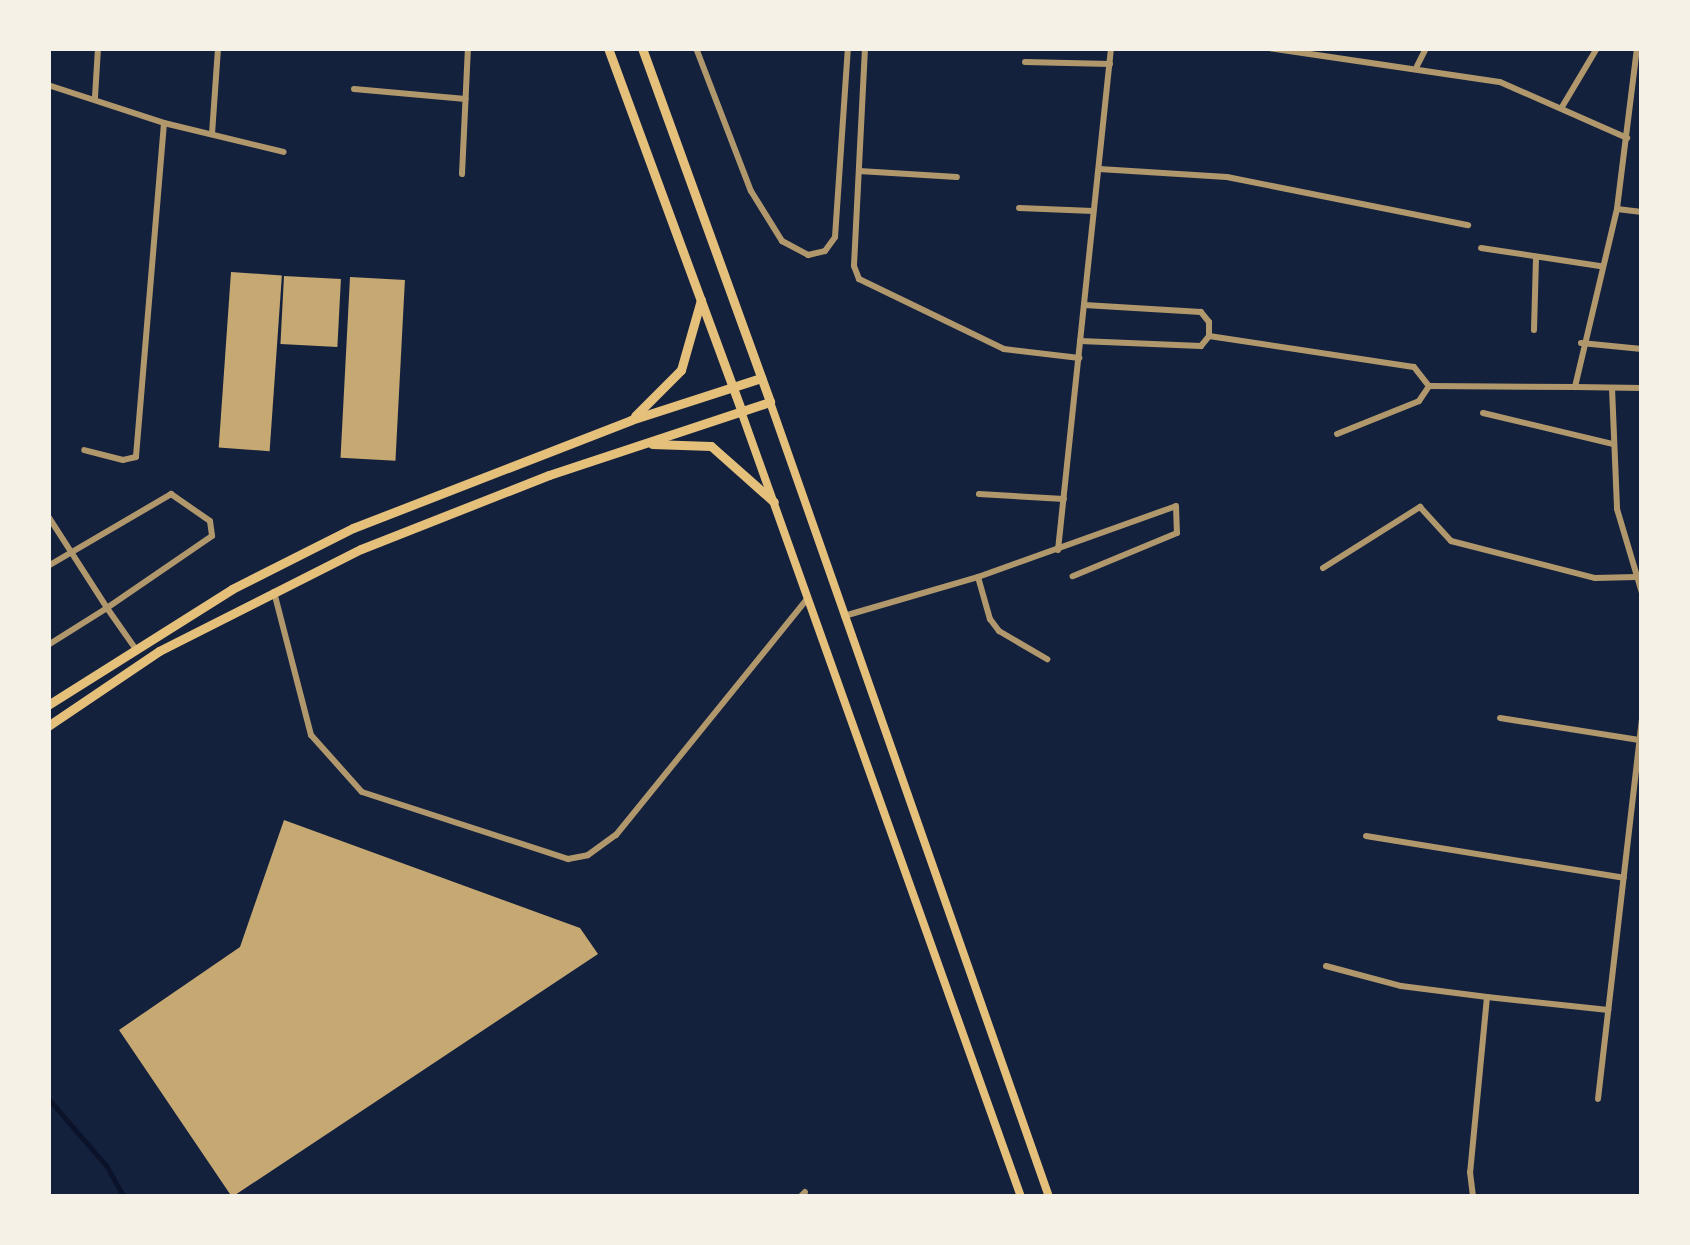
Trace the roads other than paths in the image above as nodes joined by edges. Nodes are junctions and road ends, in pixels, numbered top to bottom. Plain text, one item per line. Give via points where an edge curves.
1 (98, 48) edge
2 (218, 48) edge
3 (468, 48) edge
4 (608, 48) edge
5 (642, 48) edge
6 (696, 48) edge
7 (848, 48) edge
8 (866, 48) edge
9 (1111, 48) edge
10 (1269, 48) edge
11 (1426, 48) edge
12 (1597, 48) edge
13 (1637, 48) edge
14 (1025, 62) dead end
15 (1110, 64) junction
16 (1416, 67) junction
17 (48, 85) edge
18 (1638, 88) edge
19 (354, 89) dead end
20 (95, 97) junction
21 (466, 99) junction
22 (1562, 107) junction
23 (164, 123) junction
24 (212, 134) junction
25 (1627, 139) junction
26 (284, 152) dead end
27 (1099, 169) junction
28 (860, 171) junction
29 (463, 174) dead end
30 (957, 177) dead end
31 (1019, 208) dead end
32 (1617, 209) junction
33 (1094, 211) junction
34 (1642, 212) edge
35 (1468, 225) dead end
36 (1481, 248) dead end
37 (1536, 258) junction
38 (1600, 266) junction
39 (701, 300) junction
40 (1084, 305) junction
41 (1534, 330) dead end
42 (1208, 336) junction
43 (1080, 341) junction
44 (1581, 343) junction
45 (1642, 349) edge
46 (1078, 358) junction
47 (761, 378) junction
48 (1429, 386) junction
49 (733, 387) junction
50 (1575, 387) junction
51 (1612, 388) junction
52 (1642, 388) edge
53 (770, 402) junction
54 (741, 409) junction
55 (1483, 413) dead end
56 (631, 420) junction
57 (1337, 434) dead end
58 (1612, 444) junction
59 (638, 446) junction
60 (84, 450) dead end
61 (980, 494) dead end
62 (1064, 499) junction
63 (774, 502) junction
64 (48, 516) edge
65 (1058, 550) junction
66 (70, 553) junction
67 (48, 566) edge
68 (1323, 568) dead end
69 (1073, 576) dead end
70 (978, 577) junction
71 (1636, 578) junction
72 (273, 589) junction
73 (1642, 593) edge
74 (808, 598) junction
75 (107, 608) junction
76 (844, 616) junction
77 (48, 645) edge
78 (135, 648) junction
79 (1047, 659) dead end
80 (48, 705) edge
81 (1501, 718) dead end
82 (1642, 718) edge
83 (48, 726) edge
84 (1639, 740) junction
85 (1366, 836) dead end
86 (1624, 878) junction
87 (1326, 966) dead end
88 (1487, 997) junction
89 (1608, 1010) junction
90 (1598, 1099) dead end
91 (1022, 1197) edge
92 (1049, 1197) edge
93 (1473, 1197) edge

1 - 20 street
2 - 24 street
3 - 21 street
4 - 39 main road
5 - 47 main road
6 - 7 street via 751,191 782,241 808,255 825,251 835,237
8 - 28 street
9 - 15 street
10 - 16 street
11 - 16 street
12 - 22 street
13 - 18 street
14 - 15 street
15 - 27 street
16 - 22 street via 1500,82
17 - 20 street
18 - 25 street
19 - 21 street
20 - 23 street
21 - 29 street
22 - 25 street
23 - 24 street
23 - 60 street via 136,457
24 - 26 street
25 - 32 street
27 - 33 street
27 - 35 street via 1227,177
28 - 30 street
28 - 46 street via 859,279 1004,349
31 - 33 street
32 - 34 street
32 - 38 street
33 - 40 street
36 - 37 street
37 - 38 street
37 - 41 street
38 - 44 street
39 - 49 main road
39 - 56 main road via 681,370
40 - 42 street via 1201,312
40 - 43 street
42 - 43 street via 1201,346
42 - 48 street via 1414,367
43 - 46 street
44 - 45 street
44 - 50 street
46 - 62 street
47 - 49 main road
47 - 53 main road
48 - 50 street
48 - 57 street via 1419,400
49 - 54 main road
49 - 56 main road
50 - 51 street
51 - 52 street
51 - 58 street
53 - 54 main road
53 - 76 main road
54 - 59 main road
54 - 63 main road
55 - 58 street
56 - 78 main road via 353,527
58 - 71 street via 1617,509
59 - 63 main road via 711,446
59 - 72 main road via 442,514
61 - 62 street
62 - 65 street
63 - 74 main road
64 - 66 street
65 - 69 street via 1176,506 1177,533
65 - 70 street
66 - 67 street
66 - 75 street
66 - 75 street via 171,494 210,520 212,536
68 - 71 street via 1420,507 1451,541 1595,578
70 - 76 street
70 - 79 street via 999,631
71 - 73 street
72 - 74 street via 311,735 362,792 568,859 616,835
72 - 83 main road via 159,651
74 - 91 main road
75 - 77 street
75 - 78 street
76 - 92 main road
78 - 80 main road
81 - 84 street
82 - 84 street
84 - 86 street
85 - 86 street
86 - 89 street
87 - 88 street
88 - 89 street
88 - 93 street
89 - 90 street

